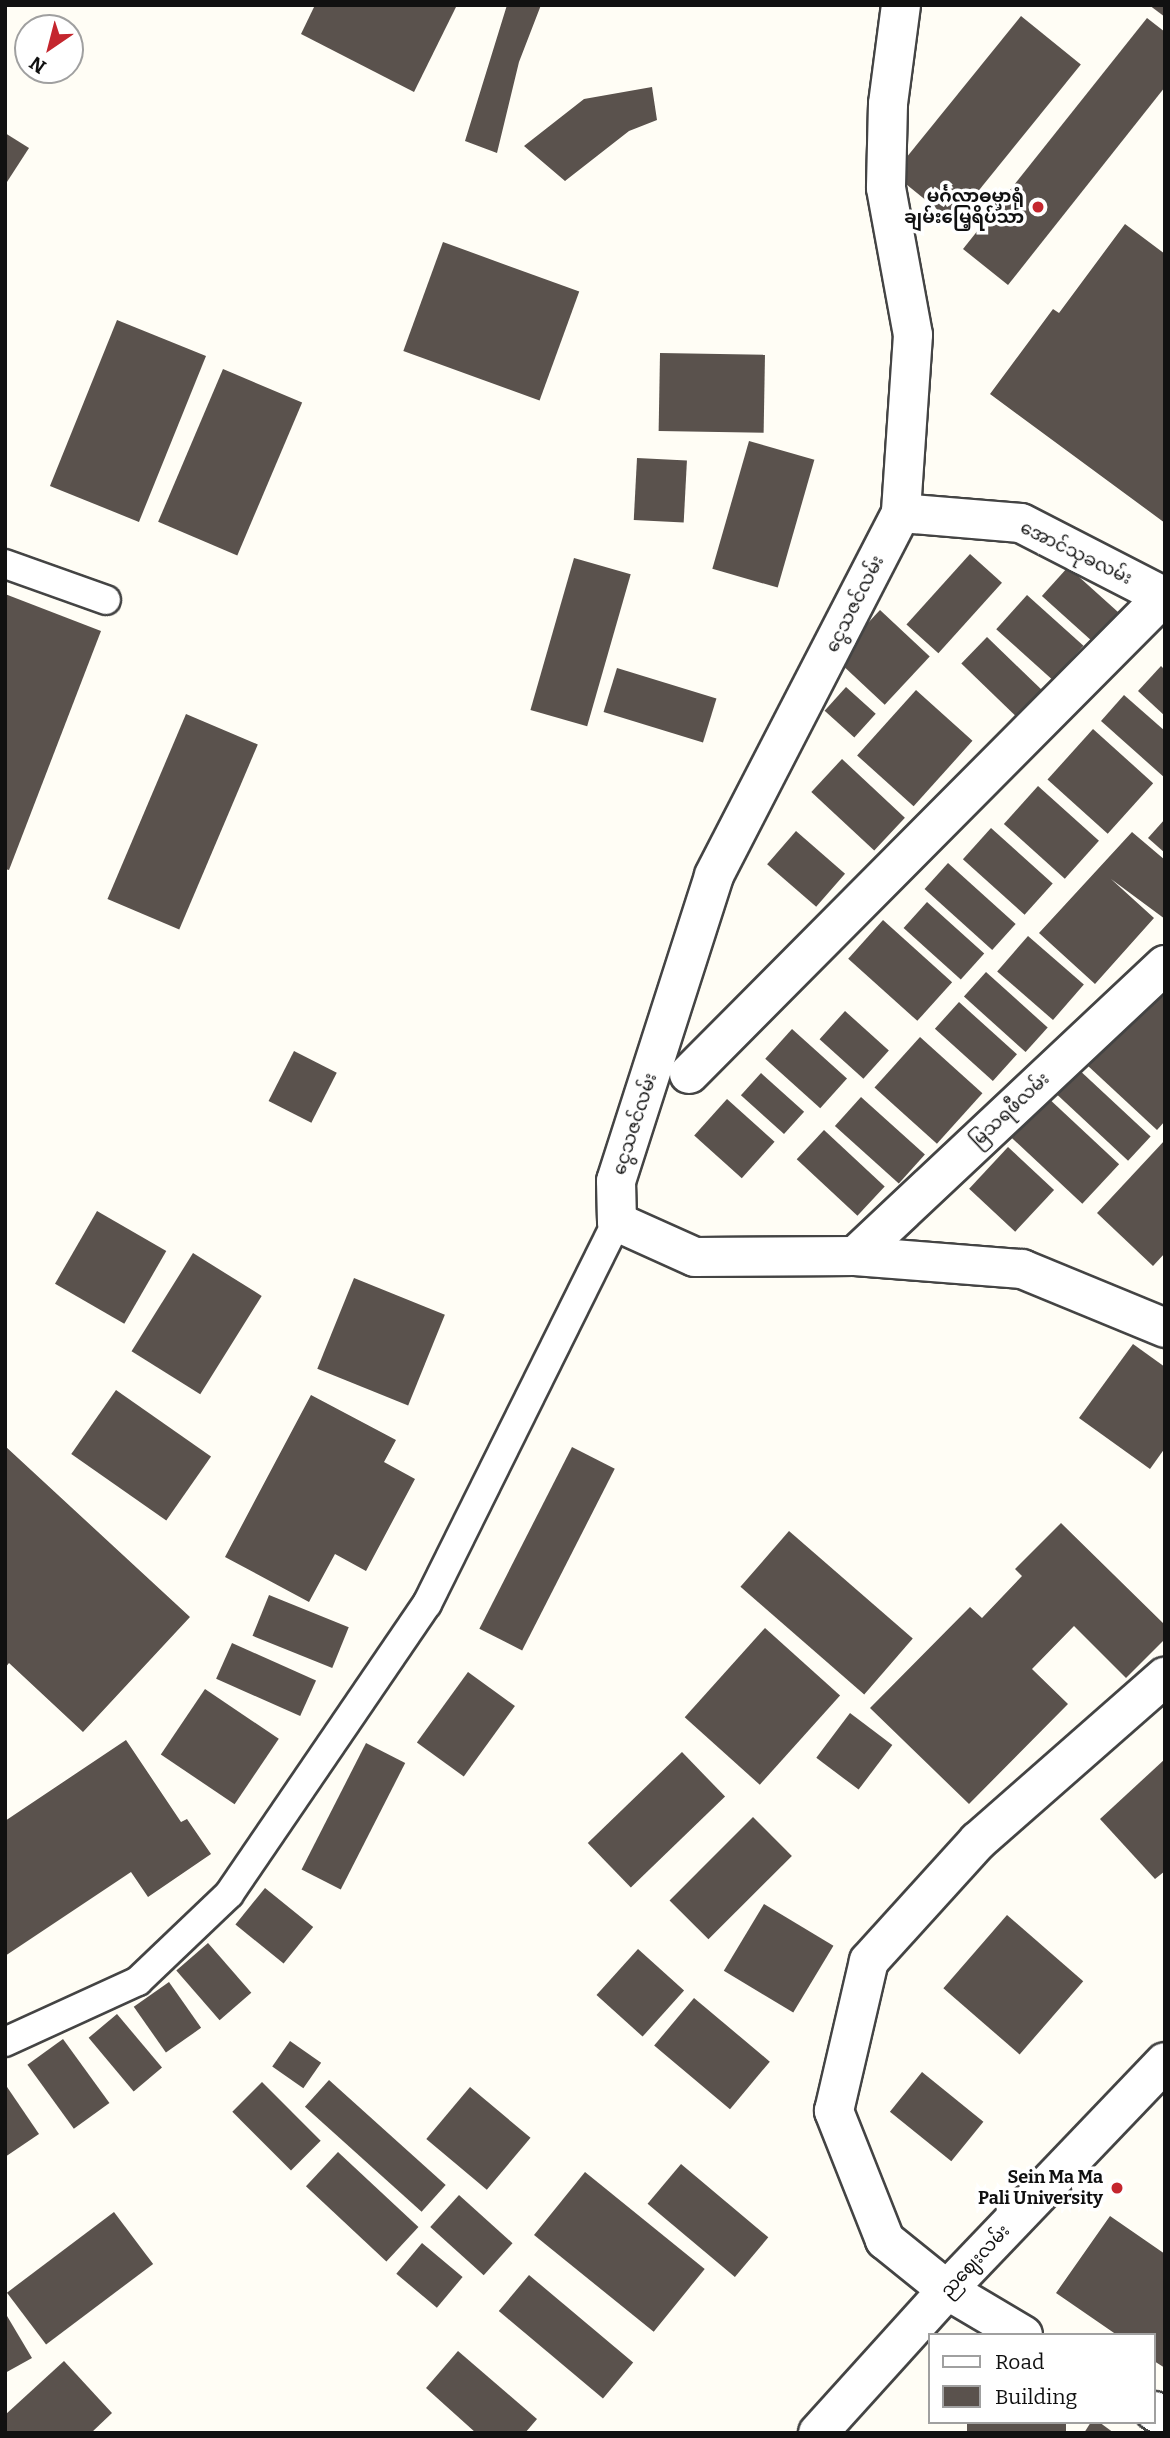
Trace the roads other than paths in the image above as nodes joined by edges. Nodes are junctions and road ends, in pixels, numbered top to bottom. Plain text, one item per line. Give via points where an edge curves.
1 (901, 5) edge
2 (901, 513) junction
3 (5, 564) edge
4 (1164, 596) edge
5 (106, 600) dead end
6 (1165, 965) edge
7 (689, 1074) dead end
8 (617, 1222) junction
9 (855, 1256) junction
10 (1161, 1322) edge
11 (1165, 1677) edge
12 (5, 2042) edge
13 (1165, 2062) edge
14 (947, 2290) junction
15 (1020, 2333) edge
16 (818, 2433) edge

1 - 2 street via 888,104 886,188 913,335
2 - 4 street, အောင်သုခလမ်း via 1021,523
2 - 8 street, ငွေသဇင်လမ်း via 714,876 616,1181
3 - 5 lane
4 - 7 street
6 - 9 street, မြသရဖီလမ်း
8 - 9 street via 695,1257
8 - 12 lane via 426,1604 229,1894 138,1981
9 - 10 street via 1022,1269
11 - 14 street via 978,1842 869,1961 834,2111 885,2240
13 - 14 street, ညဈေးလမ်း
14 - 15 street
14 - 16 street, ညဈေးလမ်း

